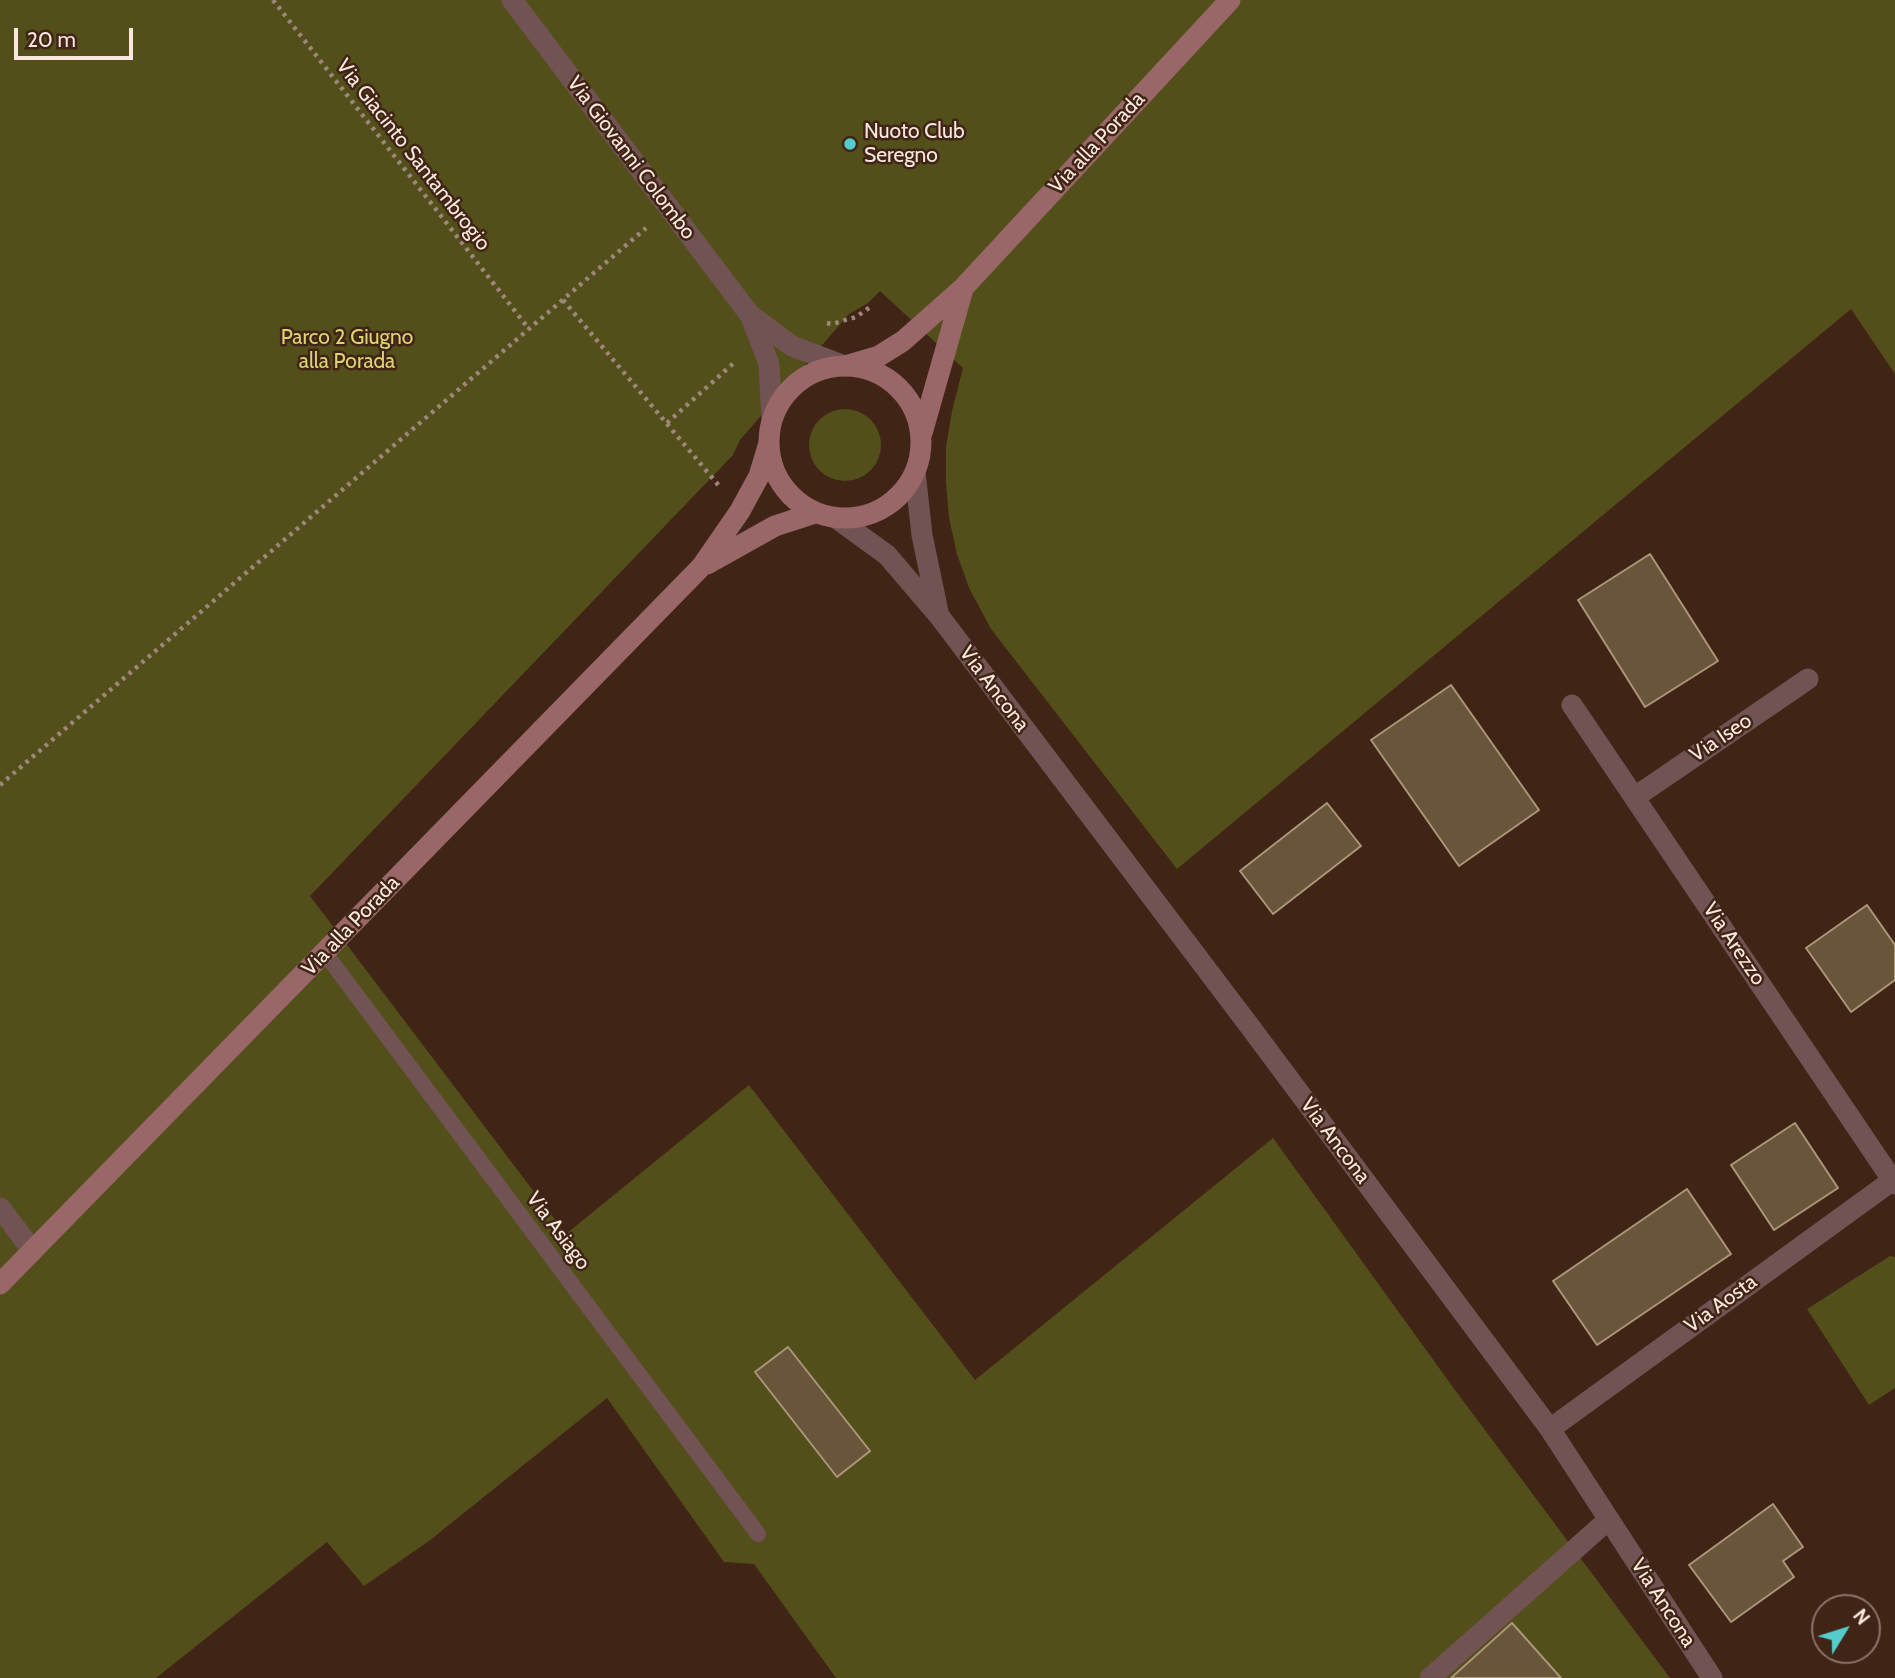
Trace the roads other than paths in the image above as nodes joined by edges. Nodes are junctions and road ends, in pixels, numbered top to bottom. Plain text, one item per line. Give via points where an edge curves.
1 (512, 0) edge
2 (1230, 0) edge
3 (964, 287) junction
4 (750, 315) junction
5 (845, 366) junction
6 (772, 419) junction
7 (921, 437) junction
8 (769, 443) junction
9 (915, 472) junction
10 (825, 516) junction
11 (702, 566) junction
12 (940, 617) junction
13 (1808, 679) dead end
14 (1572, 705) dead end
15 (1635, 797) junction
16 (325, 953) junction
17 (1894, 1182) edge
18 (0, 1208) edge
19 (33, 1251) junction
20 (0, 1284) edge
21 (1550, 1429) junction
22 (1608, 1520) junction
23 (758, 1534) dead end
24 (1430, 1678) edge
25 (1712, 1678) edge

1 - 4 street, Via Giovanni Colombo
2 - 3 street, Via alla Porada
3 - 5 street, Via alla Porada via 903,341 878,356
3 - 7 street, Via alla Porada
4 - 5 street, Via Giovanni Colombo via 793,346
4 - 6 street, Via Giovanni Colombo via 769,364
5 - 6 street via 822,369 801,380 783,397
5 - 7 street via 867,369 898,387 918,419
6 - 8 street
7 - 9 street
8 - 10 street via 782,486 797,502
8 - 11 street, Via alla Porada via 760,476
9 - 10 street via 899,496 876,512 857,518
9 - 12 street, Via Ancona
10 - 11 street, Via alla Porada via 775,526
10 - 12 street, Via Ancona via 887,555
11 - 16 street, Via alla Porada
12 - 21 street, Via Ancona
13 - 15 street, Via Iseo
14 - 15 street, Via Arezzo
15 - 17 street, Via Arezzo
16 - 19 street, Via alla Porada
16 - 23 lane, Via Asiago
17 - 21 street, Via Aosta
18 - 19 street
19 - 20 street, Via alla Porada
21 - 22 street, Via Ancona
22 - 24 street
22 - 25 street, Via Ancona

